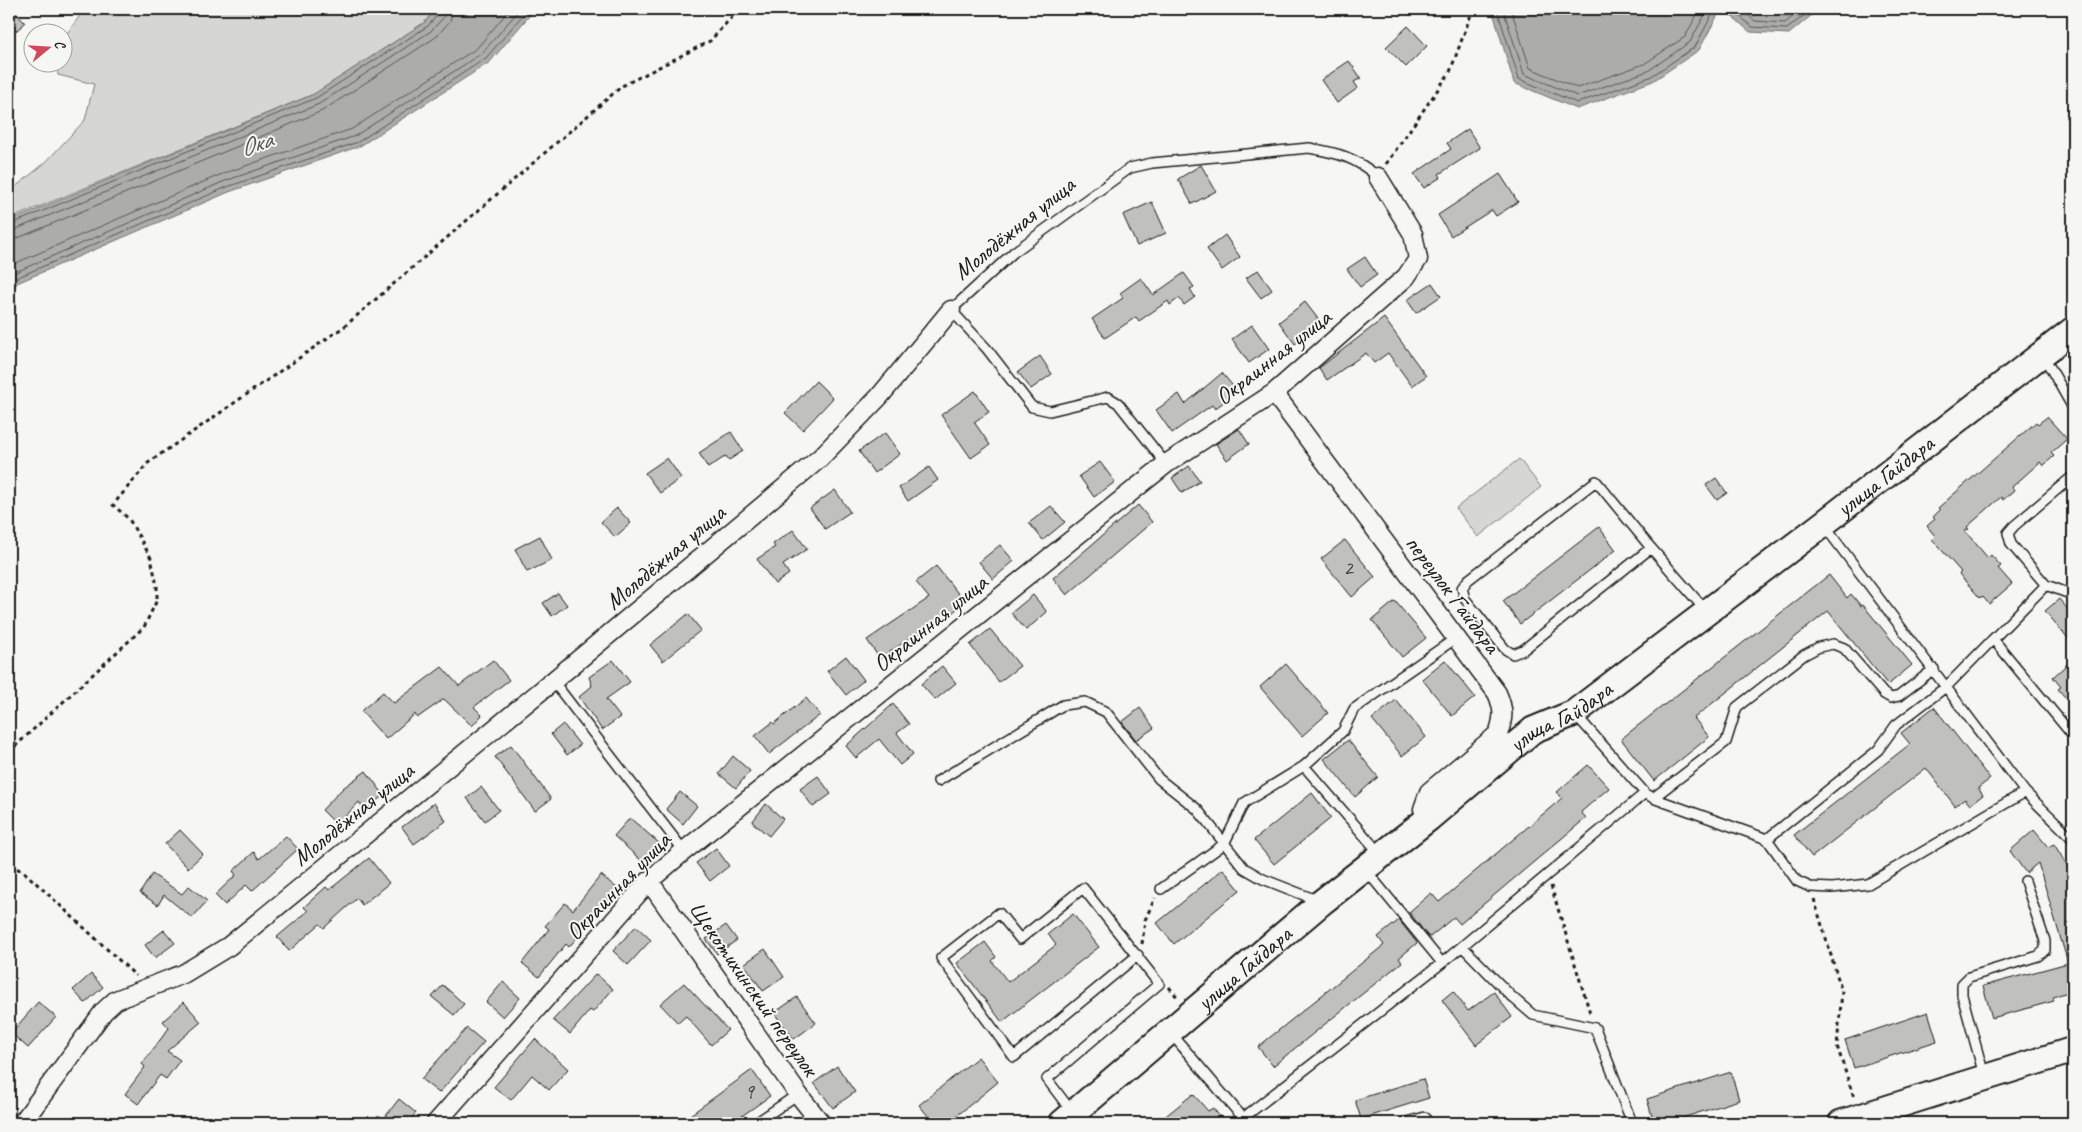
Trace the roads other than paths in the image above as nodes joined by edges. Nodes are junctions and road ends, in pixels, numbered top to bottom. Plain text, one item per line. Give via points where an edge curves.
1 (1378, 177) joint
2 (951, 310) junction
3 (2073, 330) edge
4 (2043, 355) junction
5 (1274, 393) junction
6 (2073, 408) edge
7 (1166, 464) junction
8 (2073, 476) edge
9 (1823, 524) junction
10 (1651, 548) junction
11 (2046, 585) junction
12 (2073, 595) edge
13 (1707, 612) junction
14 (1456, 638) junction
15 (1993, 639) junction
16 (1934, 669) junction
17 (553, 681) junction
18 (1947, 686) junction
19 (1574, 712) junction
20 (2073, 736) edge
21 (1304, 766) junction
22 (938, 781) dead end
23 (2025, 792) junction
24 (1649, 796) junction
25 (1429, 818) junction
26 (2073, 837) edge
27 (1767, 839) junction
28 (1224, 844) junction
29 (684, 851) junction
30 (1373, 862) junction
31 (649, 881) junction
32 (2026, 881) dead end
33 (1161, 889) road end
34 (1322, 902) junction
35 (1462, 946) junction
36 (1140, 951) junction
37 (1442, 963) junction
38 (1170, 1032) junction
39 (2073, 1050) edge
40 (1985, 1078) junction
41 (798, 1094) junction
42 (1425, 1117) dead end
43 (1068, 1119) edge
44 (1851, 1120) edge
45 (1240, 1121) edge
46 (22, 1123) edge
47 (436, 1123) edge
48 (756, 1123) edge
49 (820, 1123) edge
50 (1403, 1123) edge
51 (1632, 1123) edge

1 - 2 lane, Молодёжная улица via 1362,162 1309,148 1152,163 1130,168 1014,252
1 - 5 street, Окраинная улица via 1413,234 1418,259 1406,277
2 - 7 lane via 987,349 1032,407 1050,411 1108,397 1118,403
2 - 17 street, Молодёжная улица via 880,397 820,458
3 - 4 street, улица Гайдара
4 - 6 lane
4 - 9 street, улица Гайдара
5 - 7 street, Окраинная улица
5 - 14 street, переулок Гайдара
7 - 29 street, Окраинная улица
8 - 11 lane via 2008,534 2011,544
9 - 13 street, улица Гайдара
9 - 16 lane
10 - 10 lane via 1596,481 1468,580 1462,588 1465,599 1504,649 1513,654 1523,650
10 - 13 lane
11 - 12 lane
11 - 15 lane
13 - 19 street, улица Гайдара
14 - 21 lane via 1354,709 1343,731
14 - 25 street, переулок Гайдара via 1497,693 1504,708 1503,721 1498,734 1429,792 1423,809
15 - 18 lane
15 - 20 lane
16 - 18 lane
16 - 24 lane via 1899,696 1891,698 1844,648 1832,644 1819,647 1737,707 1726,742
17 - 29 lane
17 - 46 street, Молодёжная улица via 229,946 183,974 116,1000 104,1011
18 - 23 lane
18 - 27 lane via 1896,725 1878,750
19 - 24 lane
19 - 25 street, улица Гайдара via 1533,730
21 - 28 lane via 1244,803
21 - 30 lane
22 - 28 lane via 1063,705 1085,702 1106,712 1159,779 1197,809
23 - 26 lane
23 - 27 lane via 1868,884 1810,887 1797,881
24 - 27 lane
24 - 35 lane
25 - 30 street, улица Гайдара
28 - 33 lane
28 - 34 lane via 1244,868
29 - 31 street, Окраинная улица
30 - 34 street, улица Гайдара
30 - 37 lane
31 - 41 street, Щекотихинский переулок
31 - 47 street, Окраинная улица
32 - 40 lane via 2045,950 2038,956 1970,977 1962,984 1962,995
34 - 38 street, улица Гайдара
35 - 37 lane
35 - 51 lane via 1533,1014 1595,1028
36 - 36 lane via 1083,888 1020,939 999,913 941,958 1014,1057
36 - 43 lane via 1159,984 1047,1079
37 - 45 lane
38 - 43 street, улица Гайдара
38 - 45 lane
39 - 40 street
40 - 44 street
41 - 48 lane
41 - 49 street, Щекотихинский переулок
42 - 50 lane

